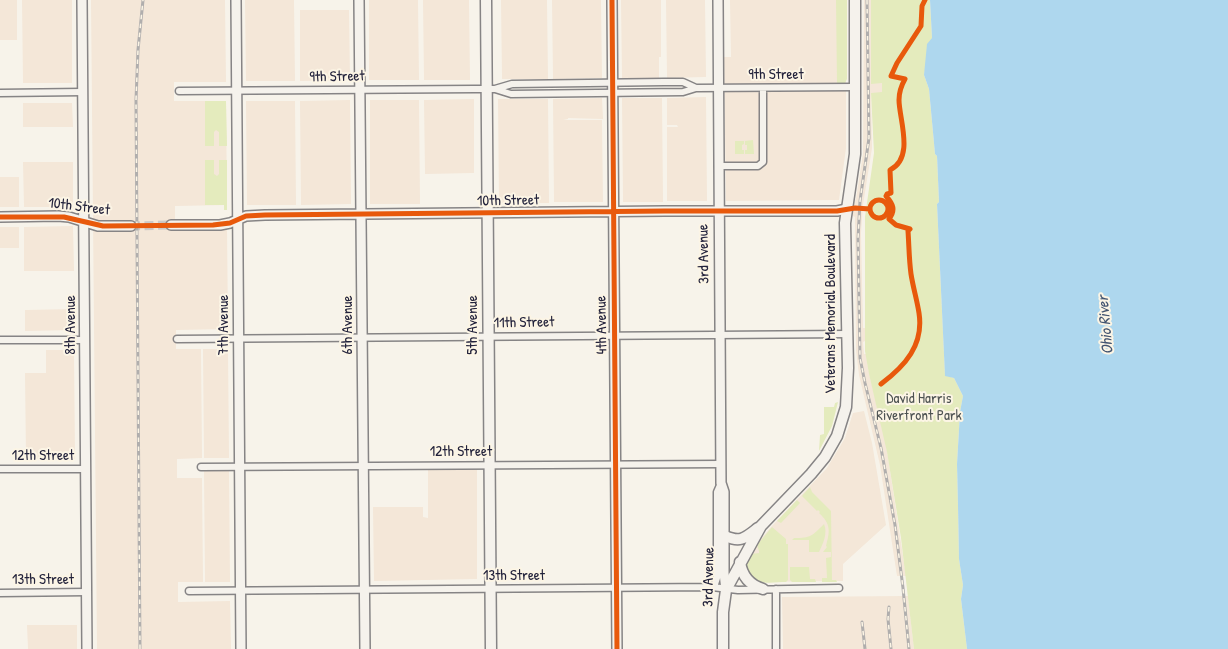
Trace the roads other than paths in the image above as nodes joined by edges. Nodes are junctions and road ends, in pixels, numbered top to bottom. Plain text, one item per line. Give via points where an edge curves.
1 (82, 0) edge
2 (236, 0) edge
3 (359, 0) edge
4 (486, 0) edge
5 (612, 0) edge
6 (718, 0) edge
7 (855, 0) edge
8 (612, 83) junction
9 (855, 87) junction
10 (696, 88) junction
11 (718, 88) junction
12 (763, 88) junction
13 (491, 89) junction
14 (360, 90) junction
15 (179, 91) dead end
16 (236, 91) junction
17 (83, 92) junction
18 (0, 93) edge
19 (613, 93) junction
20 (718, 166) junction
21 (847, 209) junction
22 (718, 211) junction
23 (613, 212) junction
24 (487, 213) junction
25 (361, 214) junction
26 (0, 217) edge
27 (238, 219) junction
28 (84, 222) junction
29 (131, 226) tunnel mouth
30 (171, 226) tunnel mouth
31 (720, 334) junction
32 (848, 334) junction
33 (614, 336) junction
34 (488, 337) junction
35 (238, 338) junction
36 (362, 338) junction
37 (176, 339) dead end
38 (0, 340) edge
39 (85, 340) junction
40 (616, 464) junction
41 (721, 464) junction
42 (490, 465) junction
43 (363, 466) junction
44 (201, 467) dead end
45 (240, 467) junction
46 (0, 469) edge
47 (86, 469) junction
48 (721, 483) junction
49 (761, 526) junction
50 (725, 536) junction
51 (740, 562) junction
52 (712, 587) junction
53 (617, 588) junction
54 (839, 588) dead end
55 (491, 589) junction
56 (763, 589) junction
57 (776, 589) junction
58 (364, 590) junction
59 (726, 590) junction
60 (189, 591) dead end
61 (241, 591) junction
62 (87, 592) junction
63 (0, 593) edge
64 (88, 649) edge
65 (241, 649) edge
66 (365, 649) edge
67 (491, 649) edge
68 (617, 649) edge
69 (723, 649) edge
70 (776, 649) edge

1 - 17 street, 8th Avenue
2 - 16 street, 7th Avenue
3 - 14 street, 6th Avenue
4 - 13 main road, 5th Avenue
5 - 8 street, 4th Avenue
6 - 11 street, 3rd Avenue
7 - 9 main road, Veterans Memorial Boulevard
8 - 10 street, 9th Street via 683,82
8 - 13 street, 9th Street via 512,84
8 - 19 street, 4th Avenue
9 - 12 street, 9th Street
9 - 21 main road, Veterans Memorial Boulevard via 855,154
10 - 11 street, 9th Street
10 - 19 street, 9th Street via 683,92
11 - 12 street, 9th Street
11 - 20 street, 3rd Avenue
12 - 20 street via 763,162 758,166
13 - 14 street, 9th Street
13 - 19 street, 9th Street via 511,94
13 - 24 main road, 5th Avenue
14 - 16 street, 9th Street
14 - 25 street, 6th Avenue
15 - 16 street, 9th Street
16 - 27 street, 7th Avenue
17 - 18 street
17 - 28 street, 8th Avenue
19 - 23 street, 4th Avenue
20 - 22 street, 3rd Avenue
21 - 22 street, 10th Street
21 - 32 main road, Veterans Memorial Boulevard
22 - 23 street, 10th Street
22 - 31 street, 3rd Avenue
23 - 24 street, 10th Street
23 - 33 street, 4th Avenue
24 - 25 street, 10th Street
24 - 34 main road, 5th Avenue
25 - 27 street, 10th Street via 251,216
25 - 36 street, 6th Avenue
26 - 28 street, 10th Street via 58,216
27 - 30 street, 10th Street via 220,225
27 - 35 street, 7th Avenue
28 - 29 street, 10th Street via 103,226
28 - 39 street, 8th Avenue
31 - 32 street, 11th Street
31 - 33 street, 11th Street
31 - 41 street, 3rd Avenue
32 - 49 main road, Veterans Memorial Boulevard via 847,402 837,436 816,468
33 - 34 street, 11th Street
33 - 40 street, 4th Avenue
34 - 36 street, 11th Street
34 - 42 main road, 5th Avenue
35 - 36 street, 11th Street
35 - 37 street, 11th Street
35 - 45 street, 7th Avenue
36 - 43 street, 6th Avenue
38 - 39 street
39 - 47 street, 8th Avenue
40 - 41 street, 12th Street
40 - 42 street, 12th Street
40 - 53 street, 4th Avenue
41 - 48 street, 3rd Avenue
42 - 43 street, 12th Street
42 - 55 main road, 5th Avenue
43 - 45 street, 12th Street
43 - 58 street, 6th Avenue
44 - 45 street, 12th Street
45 - 61 street, 7th Avenue
46 - 47 street, 12th Street
47 - 62 street, 8th Avenue
48 - 50 street, 3rd Avenue via 724,492
48 - 52 street, 3rd Avenue via 717,492 717,578
49 - 50 main road via 743,539
49 - 51 main road, Veterans Memorial Boulevard
50 - 59 street, 3rd Avenue
51 - 56 main road via 746,579 753,586
51 - 59 main road, Veterans Memorial Boulevard
52 - 53 street, 13th Street
52 - 59 street, 13th Street
53 - 55 street, 13th Street
53 - 68 street, 4th Avenue
54 - 57 street, 13th Street
55 - 58 street, 13th Street
55 - 67 main road, 5th Avenue
56 - 57 street, 13th Street
56 - 59 street, 13th Street
57 - 70 street
58 - 61 street, 13th Street
58 - 66 street, 6th Avenue
59 - 69 main road, 3rd Avenue
60 - 61 street, 13th Street
61 - 65 street, 7th Avenue
62 - 63 street, 13th Street
62 - 64 street, 8th Avenue

